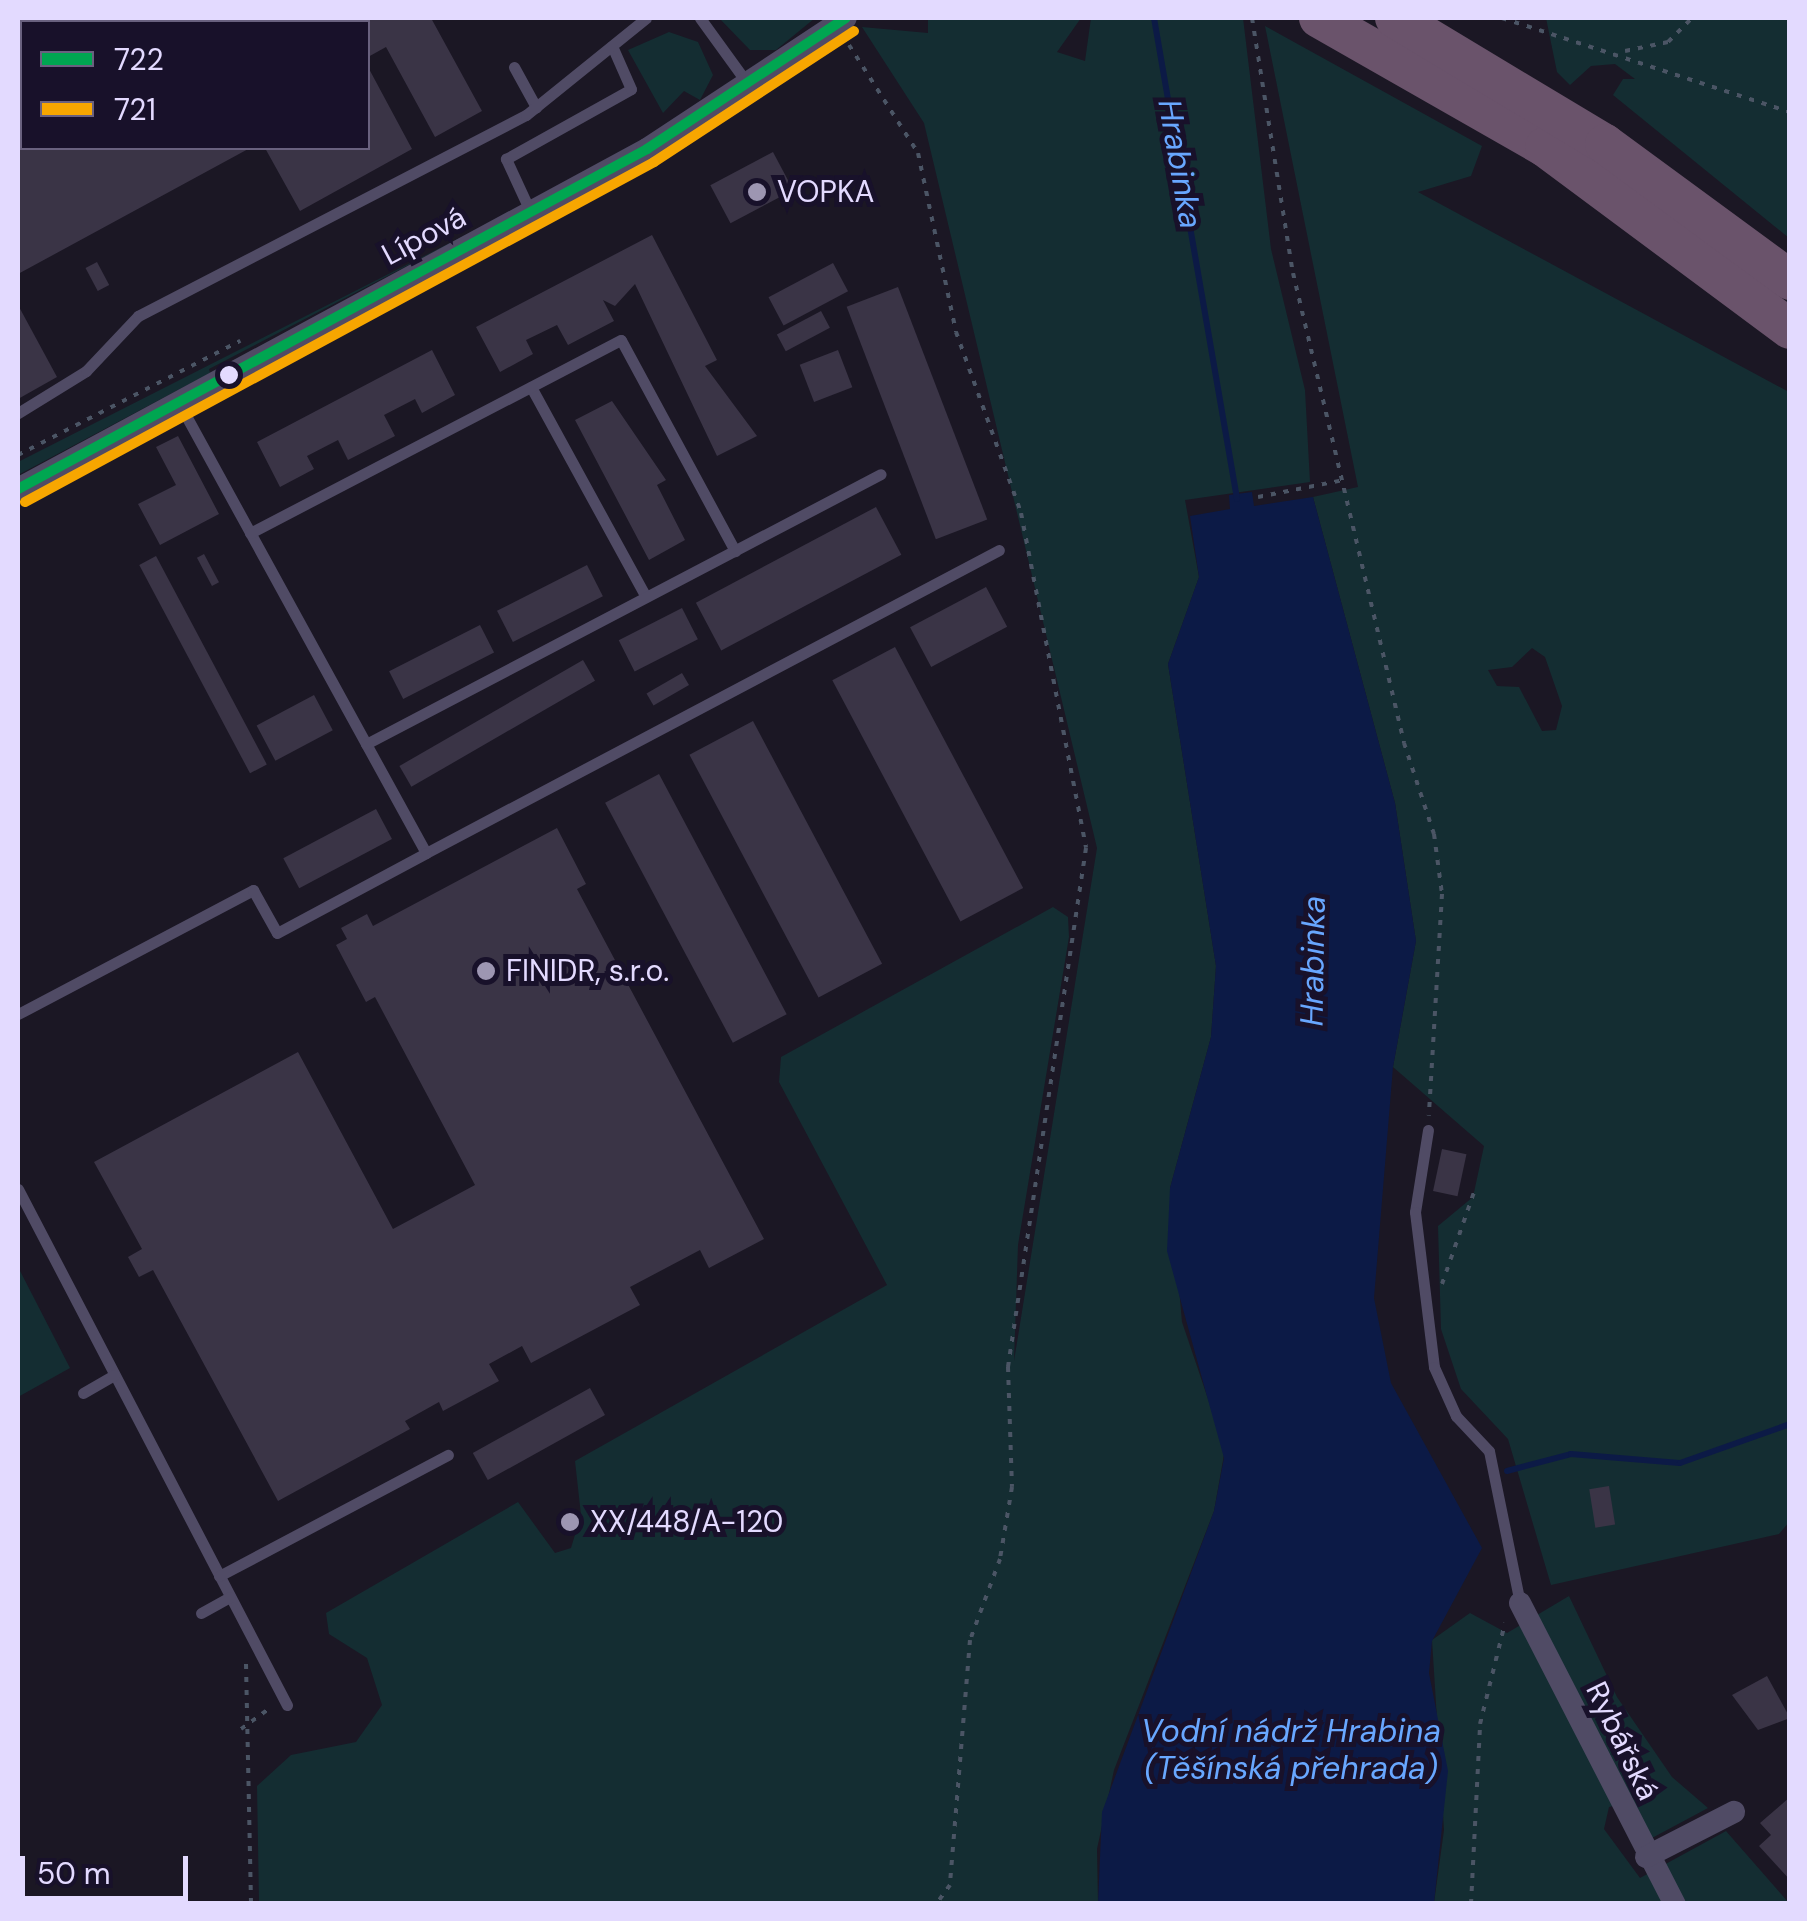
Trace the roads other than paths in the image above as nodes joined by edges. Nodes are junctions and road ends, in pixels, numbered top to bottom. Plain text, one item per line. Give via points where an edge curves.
1 (646, 18) edge
2 (700, 18) edge
3 (1319, 18) edge
4 (1395, 18) edge
5 (838, 20) edge
6 (612, 46) junction
7 (514, 67) dead end
8 (749, 85) junction
9 (536, 107) junction
10 (1595, 160) junction
11 (530, 213) junction
12 (1790, 280) edge
13 (1790, 329) edge
14 (531, 387) junction
15 (179, 403) junction
16 (18, 413) edge
17 (881, 474) dead end
18 (18, 489) edge
19 (250, 533) junction
20 (999, 550) dead end
21 (734, 551) junction
22 (646, 597) junction
23 (366, 744) junction
24 (426, 853) junction
25 (18, 1014) edge
26 (1428, 1130) road end
27 (18, 1189) edge
28 (114, 1375) junction
29 (84, 1393) dead end
30 (448, 1456) dead end
31 (219, 1576) junction
32 (230, 1597) junction
33 (1520, 1603) joint
34 (201, 1613) dead end
35 (287, 1704) road end
36 (1734, 1812) dead end
37 (1646, 1857) junction
38 (1676, 1904) edge

1 - 6 lane
2 - 8 lane
3 - 10 highway
4 - 10 highway
5 - 8 street, Lípová
6 - 9 lane
6 - 11 lane via 631,89 506,160
7 - 9 lane
8 - 11 street, Lípová
9 - 16 lane via 138,316 86,372
10 - 12 highway
10 - 13 highway
11 - 15 street, Lípová
14 - 19 lane
14 - 21 lane via 622,340
14 - 22 lane
15 - 18 street, Lípová
15 - 19 lane
17 - 21 lane
19 - 23 lane
20 - 24 lane
21 - 22 lane
22 - 23 lane
23 - 24 lane
24 - 25 lane via 277,932 254,890
26 - 33 lane via 1415,1212 1426,1320 1456,1416 1489,1451
27 - 28 lane
28 - 29 lane
28 - 31 lane
30 - 31 lane
31 - 32 lane
32 - 34 lane
32 - 35 lane
33 - 37 street, Rybářská
36 - 37 street
37 - 38 street, Rybářská

